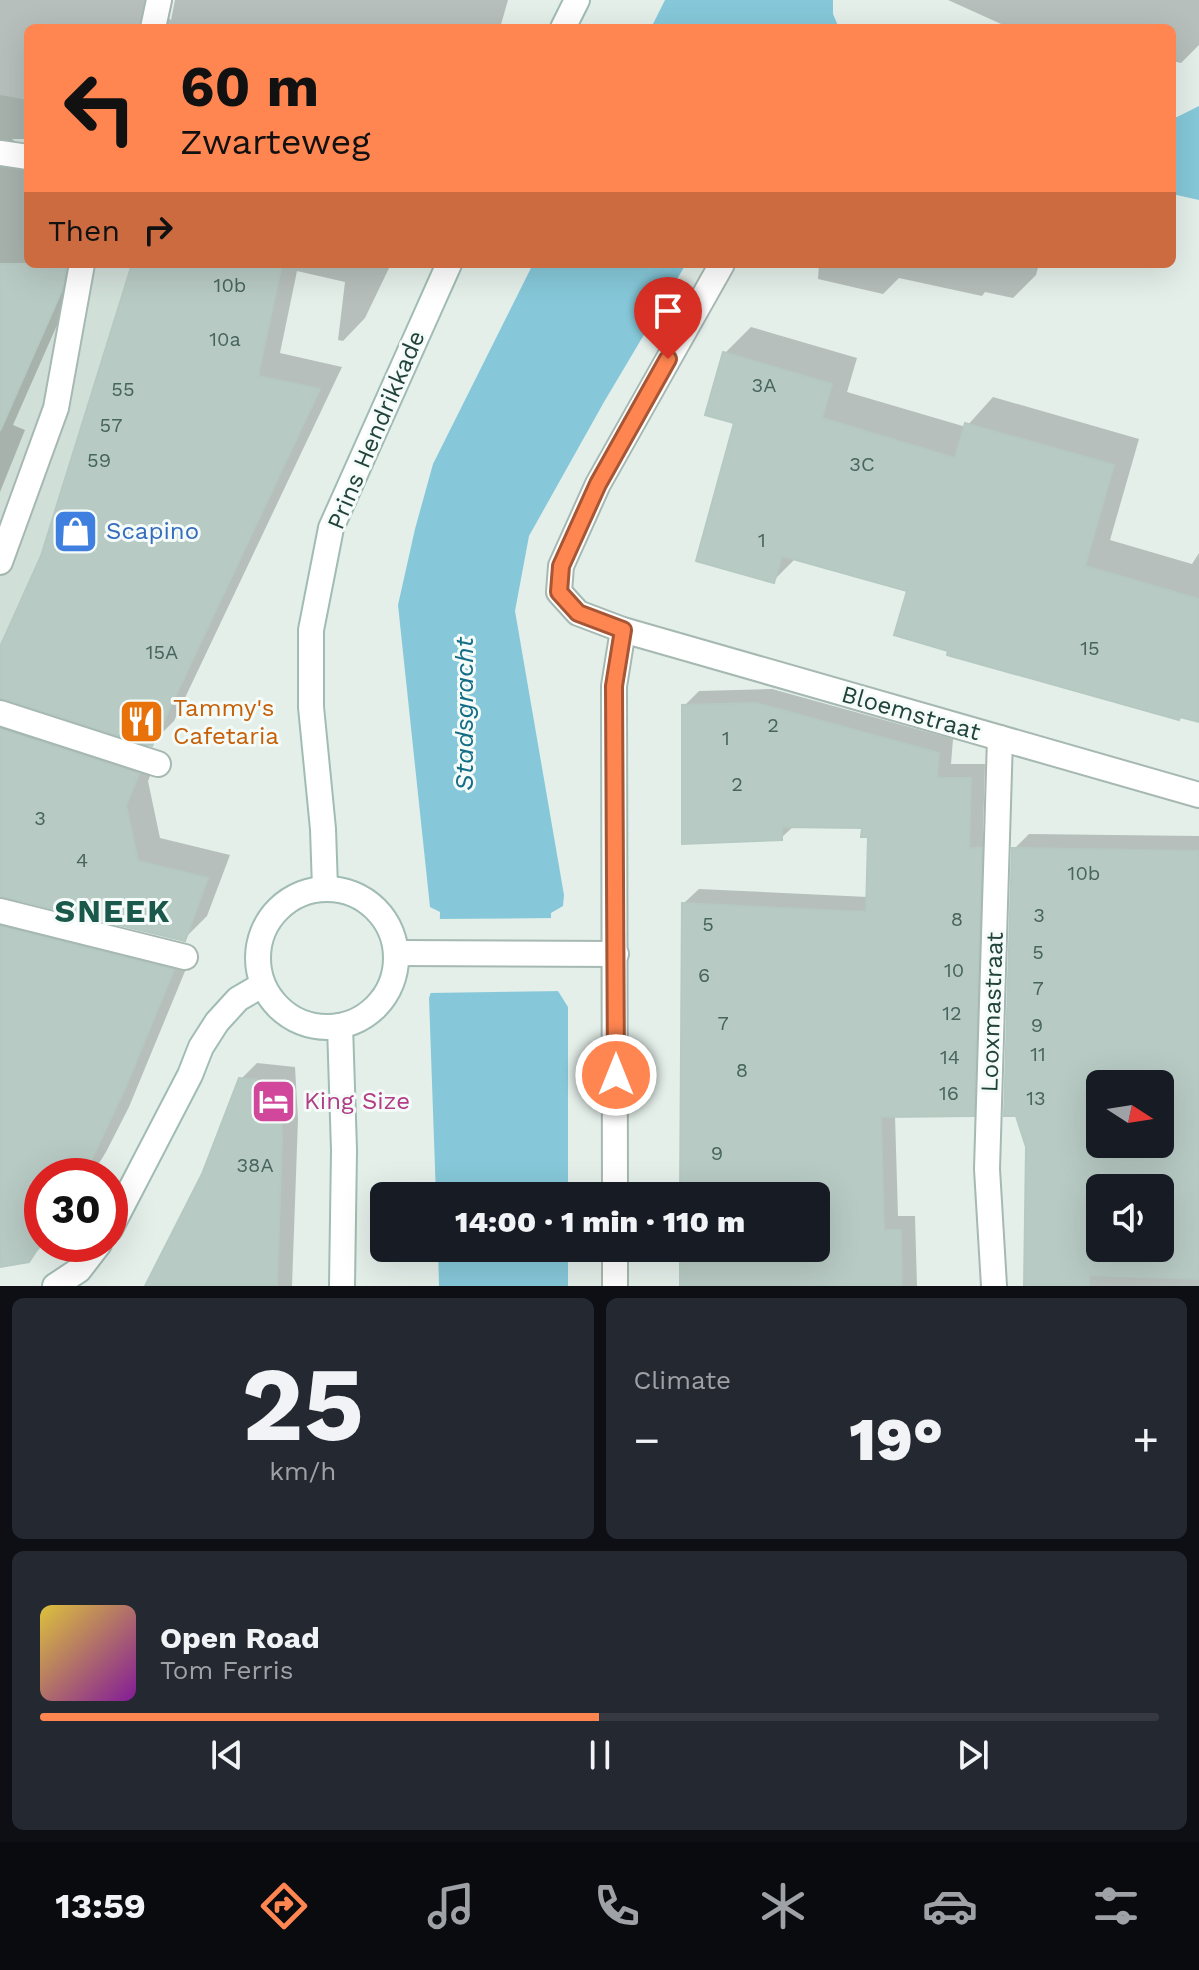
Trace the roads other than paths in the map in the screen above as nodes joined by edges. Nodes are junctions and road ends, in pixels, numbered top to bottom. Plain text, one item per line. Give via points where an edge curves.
1 (159, 0) edge
2 (577, 0) edge
3 (154, 24) edge
4 (565, 24) edge
5 (0, 153) edge
6 (24, 156) edge
7 (81, 268) edge
8 (447, 268) edge
9 (720, 268) edge
10 (0, 562) edge
11 (623, 630) junction
12 (0, 713) edge
13 (1000, 738) junction
14 (158, 764) dead end
15 (1199, 795) edge
16 (325, 888) junction
17 (0, 911) edge
18 (396, 953) junction
19 (616, 954) junction
20 (185, 957) dead end
21 (262, 985) junction
22 (340, 1026) junction
23 (615, 1182) edge
24 (128, 1194) edge
25 (85, 1262) edge
26 (615, 1262) edge
27 (55, 1286) edge
28 (342, 1286) edge
29 (615, 1286) edge
30 (994, 1286) edge

1 - 3 street
2 - 4 street
5 - 6 street
7 - 10 street via 56,408
8 - 16 street, Prins Hendrikkade via 331,528 311,630 311,707
9 - 11 street, Bloemstraat via 598,484 561,566 559,592 578,613
11 - 13 street, Bloemstraat
11 - 19 street via 614,686
12 - 14 street
13 - 15 street, Bloemstraat
13 - 30 street, Looxmastraat via 987,1169
16 - 18 street via 351,892 374,906 389,927
16 - 21 street via 292,896 268,920 257,952
17 - 20 street
18 - 19 street
18 - 22 street via 393,978 382,1000
19 - 23 street
21 - 22 street via 275,1005 294,1019
21 - 24 street via 238,999 217,1022
22 - 28 street
25 - 27 street
26 - 29 street

